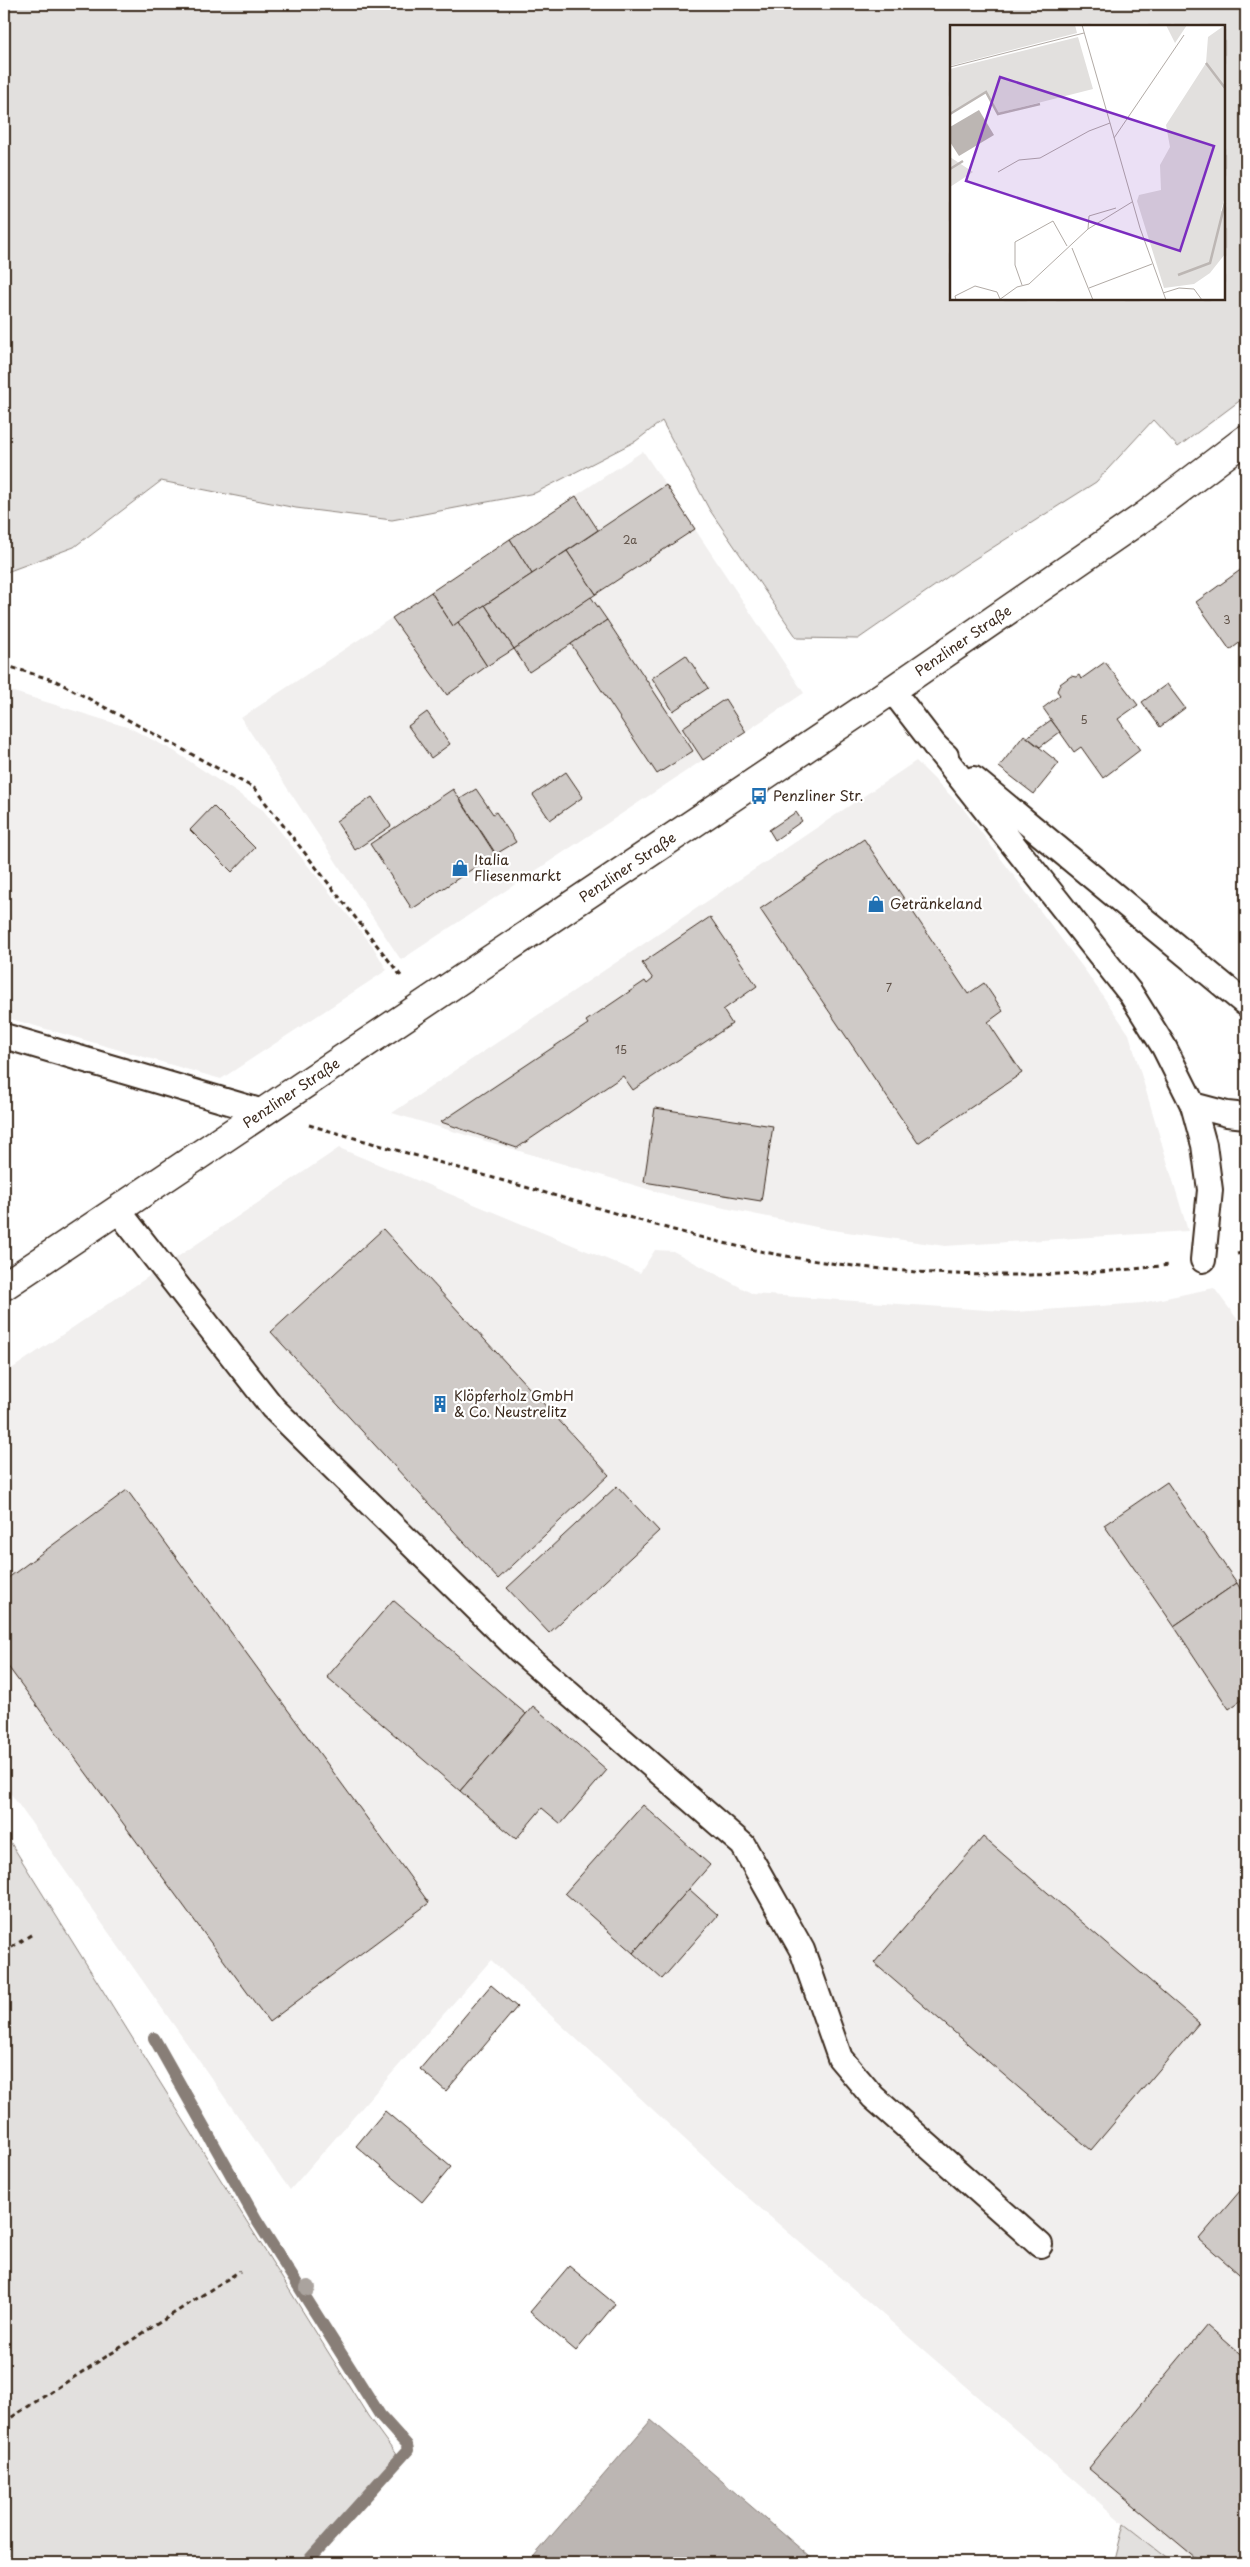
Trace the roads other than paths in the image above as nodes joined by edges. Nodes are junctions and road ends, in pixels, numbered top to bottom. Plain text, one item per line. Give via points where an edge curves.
1 (1246, 439) edge
2 (892, 690) junction
3 (936, 747) junction
4 (1246, 1004) edge
5 (4, 1036) edge
6 (1193, 1105) junction
7 (263, 1112) junction
8 (1246, 1116) edge
9 (117, 1209) junction
10 (1203, 1260) road end
11 (4, 1286) edge
12 (1040, 2245) dead end

1 - 2 main road, Penzliner Straße via 1138,520
2 - 3 lane
2 - 7 main road, Penzliner Straße
3 - 4 lane
3 - 6 lane via 1131,994 1164,1047
5 - 7 lane
6 - 8 lane
6 - 10 lane via 1204,1146 1210,1190
7 - 9 main road, Penzliner Straße
9 - 11 main road, Penzliner Straße
9 - 12 lane via 273,1408 520,1651 742,1845 802,1950 840,2058 873,2096

